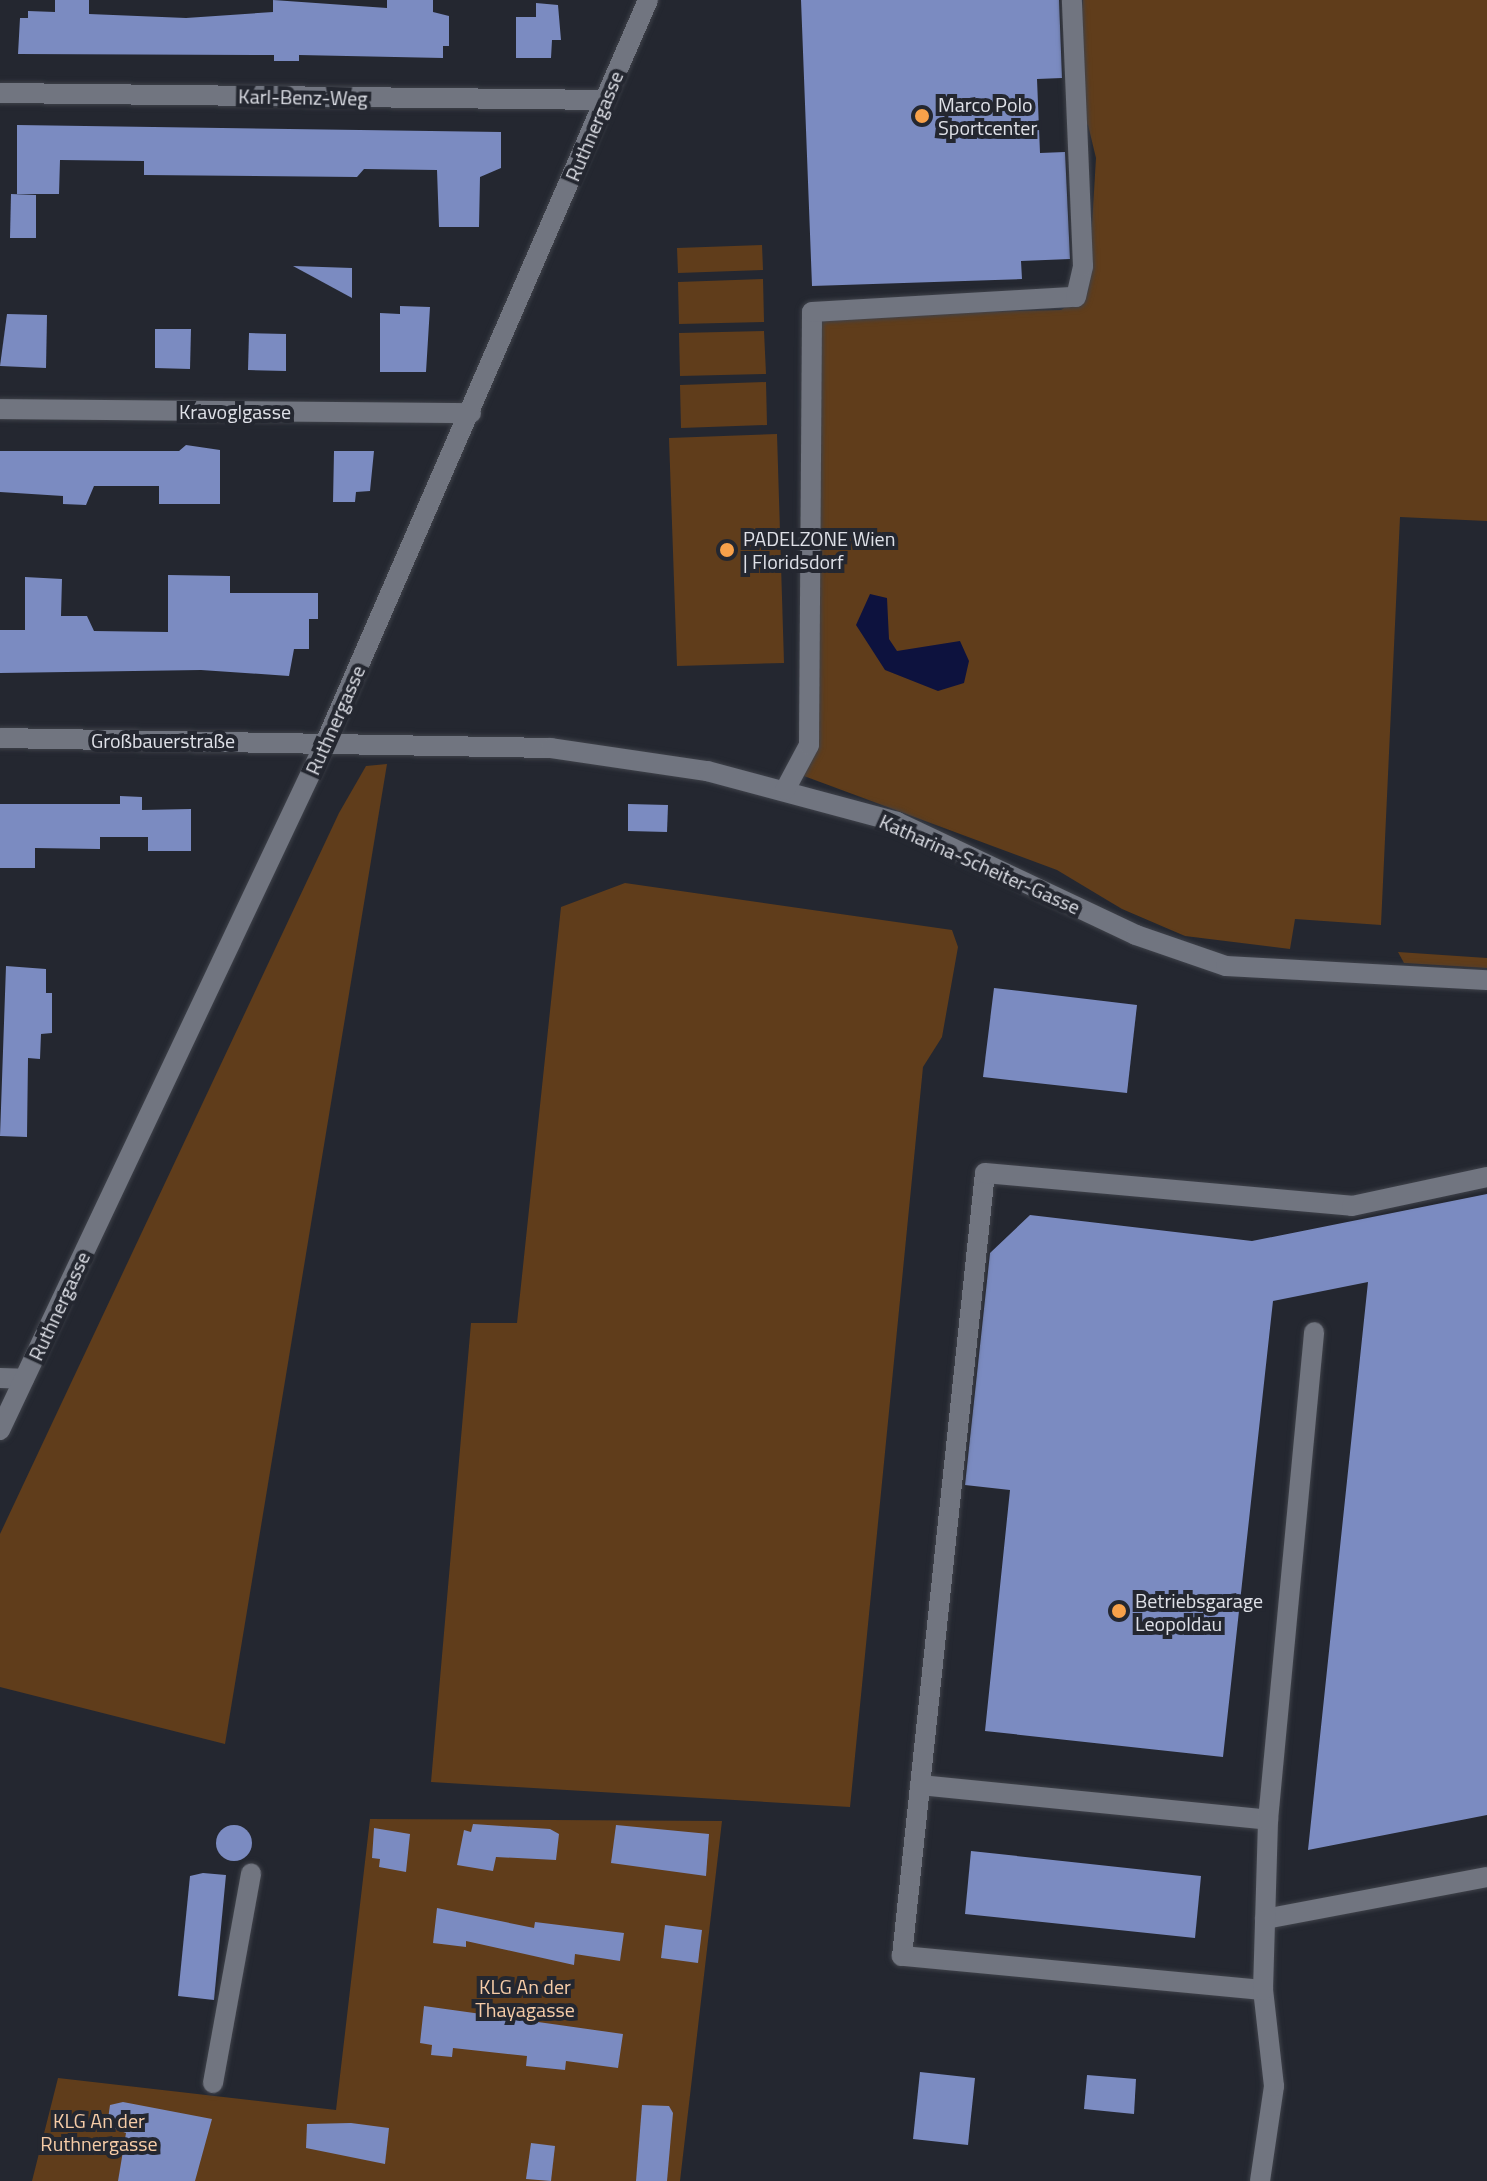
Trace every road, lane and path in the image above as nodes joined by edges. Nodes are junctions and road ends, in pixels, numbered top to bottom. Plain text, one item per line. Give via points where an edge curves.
1 (648, 0) edge
2 (1072, 0) edge
3 (0, 93) edge
4 (605, 100) junction
5 (0, 409) edge
6 (471, 413) junction
7 (0, 738) edge
8 (326, 741) junction
9 (785, 790) junction
10 (1487, 980) edge
11 (1487, 1177) edge
12 (1314, 1332) dead end
13 (0, 1378) edge
14 (24, 1379) junction
15 (0, 1430) edge
16 (920, 1785) junction
17 (1268, 1820) junction
18 (251, 1873) dead end
19 (1487, 1877) edge
20 (1265, 1919) junction
21 (1263, 1990) junction
22 (213, 2083) dead end
23 (1260, 2181) edge

1 - 4 street, Ruthnergasse
2 - 9 street via 1083,266 1076,297 812,312 809,745
3 - 4 street, Karl-Benz-Weg
4 - 6 street, Ruthnergasse
5 - 6 street, Kravoglgasse
6 - 8 street, Ruthnergasse
7 - 8 street, Großbauerstraße
8 - 9 street, Katharina-Scheiter-Gasse via 551,748 707,771
8 - 14 street, Ruthnergasse
9 - 10 street, Katharina-Scheiter-Gasse via 897,822 1136,935 1226,966 1345,968
11 - 16 street via 1352,1206 985,1173
12 - 17 street
13 - 14 street
14 - 15 street, Ruthnergasse
16 - 17 street
16 - 21 street via 902,1956
17 - 20 street
18 - 22 street
19 - 20 street
20 - 21 street
21 - 23 street via 1274,2086

